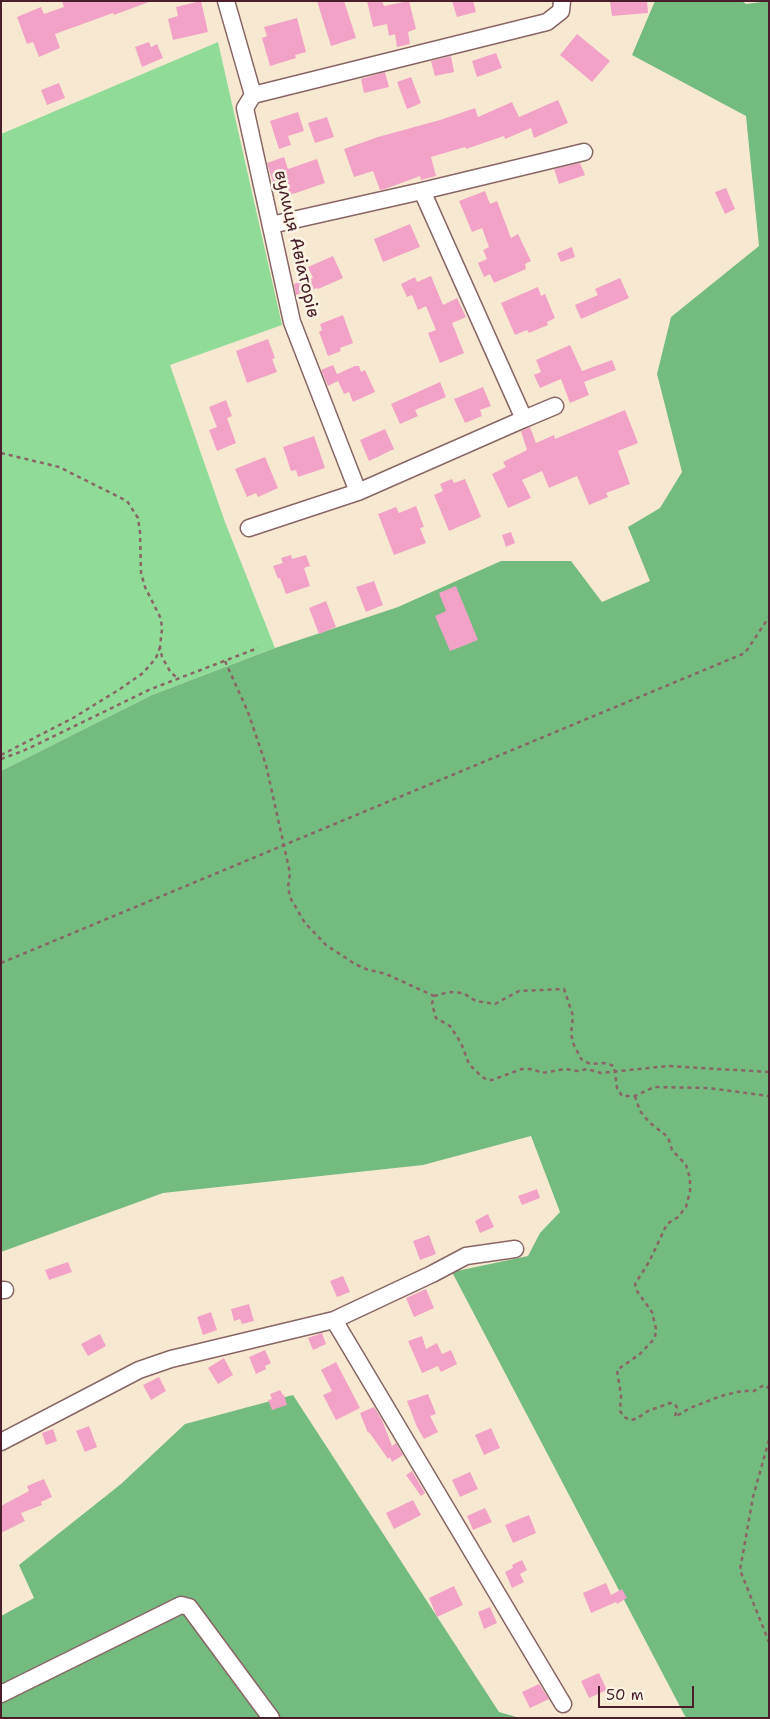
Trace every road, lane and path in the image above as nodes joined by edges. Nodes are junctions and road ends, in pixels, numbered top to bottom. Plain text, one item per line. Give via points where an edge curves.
1 (226, 1) edge
2 (562, 1) edge
3 (253, 95) junction
4 (584, 152) dead end
5 (422, 191) junction
6 (271, 225) junction
7 (555, 406) dead end
8 (524, 419) junction
9 (1, 454) edge
10 (358, 492) junction
11 (249, 528) dead end
12 (769, 617) edge
13 (160, 647) junction
14 (258, 648) dead end
15 (225, 661) junction
16 (179, 679) junction
17 (1, 757) edge
18 (284, 845) junction
19 (1, 963) edge
20 (434, 996) junction
21 (616, 1072) junction
22 (769, 1072) edge
23 (635, 1096) junction
24 (769, 1096) edge
25 (515, 1249) dead end
26 (334, 1320) junction
27 (769, 1388) edge
28 (769, 1440) edge
29 (1, 1442) edge
30 (769, 1642) edge
31 (1, 1694) edge
32 (563, 1704) dead end
33 (271, 1718) edge

1 - 3 street
2 - 3 street via 560,10 547,22
3 - 6 street, вулиця Авіаторів via 245,108
4 - 5 street
5 - 6 street
5 - 8 street
6 - 10 street, вулиця Авіаторів via 292,322
7 - 8 street
8 - 10 street
9 - 13 path via 59,467 127,501 138,518 145,588 161,619
10 - 11 street
12 - 18 path via 745,653
13 - 16 path via 171,673
13 - 17 path via 156,658 142,673 120,689
14 - 15 path
15 - 16 path
15 - 18 path via 248,712 266,765
16 - 17 path via 151,689 23,751
18 - 19 path
18 - 20 path via 291,899 319,939 355,964
20 - 21 path via 432,1004 436,1018 450,1026 469,1064 487,1080 522,1069 542,1073 565,1069
20 - 21 path via 463,993 476,1001 495,1004 519,991 564,989 573,1016 571,1034 581,1059 590,1064 614,1066
21 - 22 path via 668,1066
21 - 23 path via 617,1088 622,1096
23 - 24 path via 660,1087 708,1088
23 - 27 path via 640,1110 668,1137 672,1150 686,1165 690,1192 686,1207 667,1224 635,1284 652,1312 655,1338 640,1354 617,1370 620,1411 630,1420 670,1403 677,1408 676,1417 721,1396 754,1391 764,1386
25 - 26 street via 466,1256
26 - 29 street via 171,1359 139,1370
26 - 32 street
28 - 30 path via 753,1497 740,1570
31 - 33 street via 181,1606 189,1607

